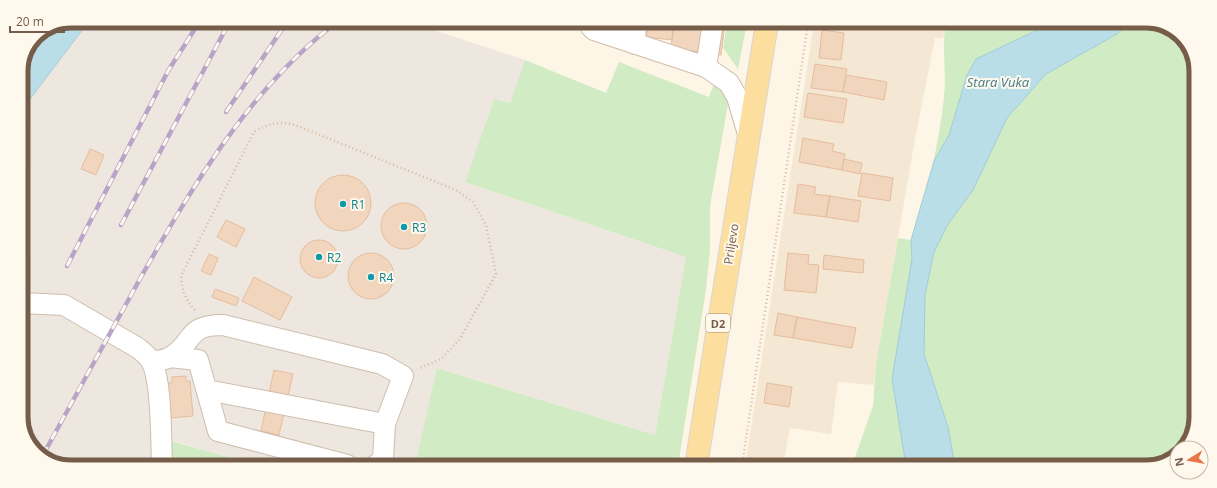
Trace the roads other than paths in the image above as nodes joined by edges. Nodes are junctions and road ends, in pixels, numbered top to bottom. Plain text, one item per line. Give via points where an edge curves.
1 (592, 28) edge
2 (636, 28) edge
3 (712, 28) edge
4 (766, 28) edge
5 (635, 44) junction
6 (706, 66) junction
7 (748, 134) junction
8 (28, 303) edge
9 (161, 360) junction
10 (207, 390) junction
11 (385, 424) junction
12 (162, 460) edge
13 (328, 460) edge
14 (382, 460) edge
15 (697, 460) edge

1 - 5 lane
2 - 5 lane
3 - 6 lane
4 - 7 main road, Priljevo / D2
5 - 6 lane
6 - 7 lane via 729,83 737,97
7 - 15 main road, Priljevo / D2
8 - 9 lane via 64,305
9 - 10 lane via 198,360
9 - 11 lane via 196,330 208,325 223,325 382,364 403,376
9 - 12 lane via 157,376
10 - 11 lane
10 - 13 lane via 218,431
11 - 14 lane

